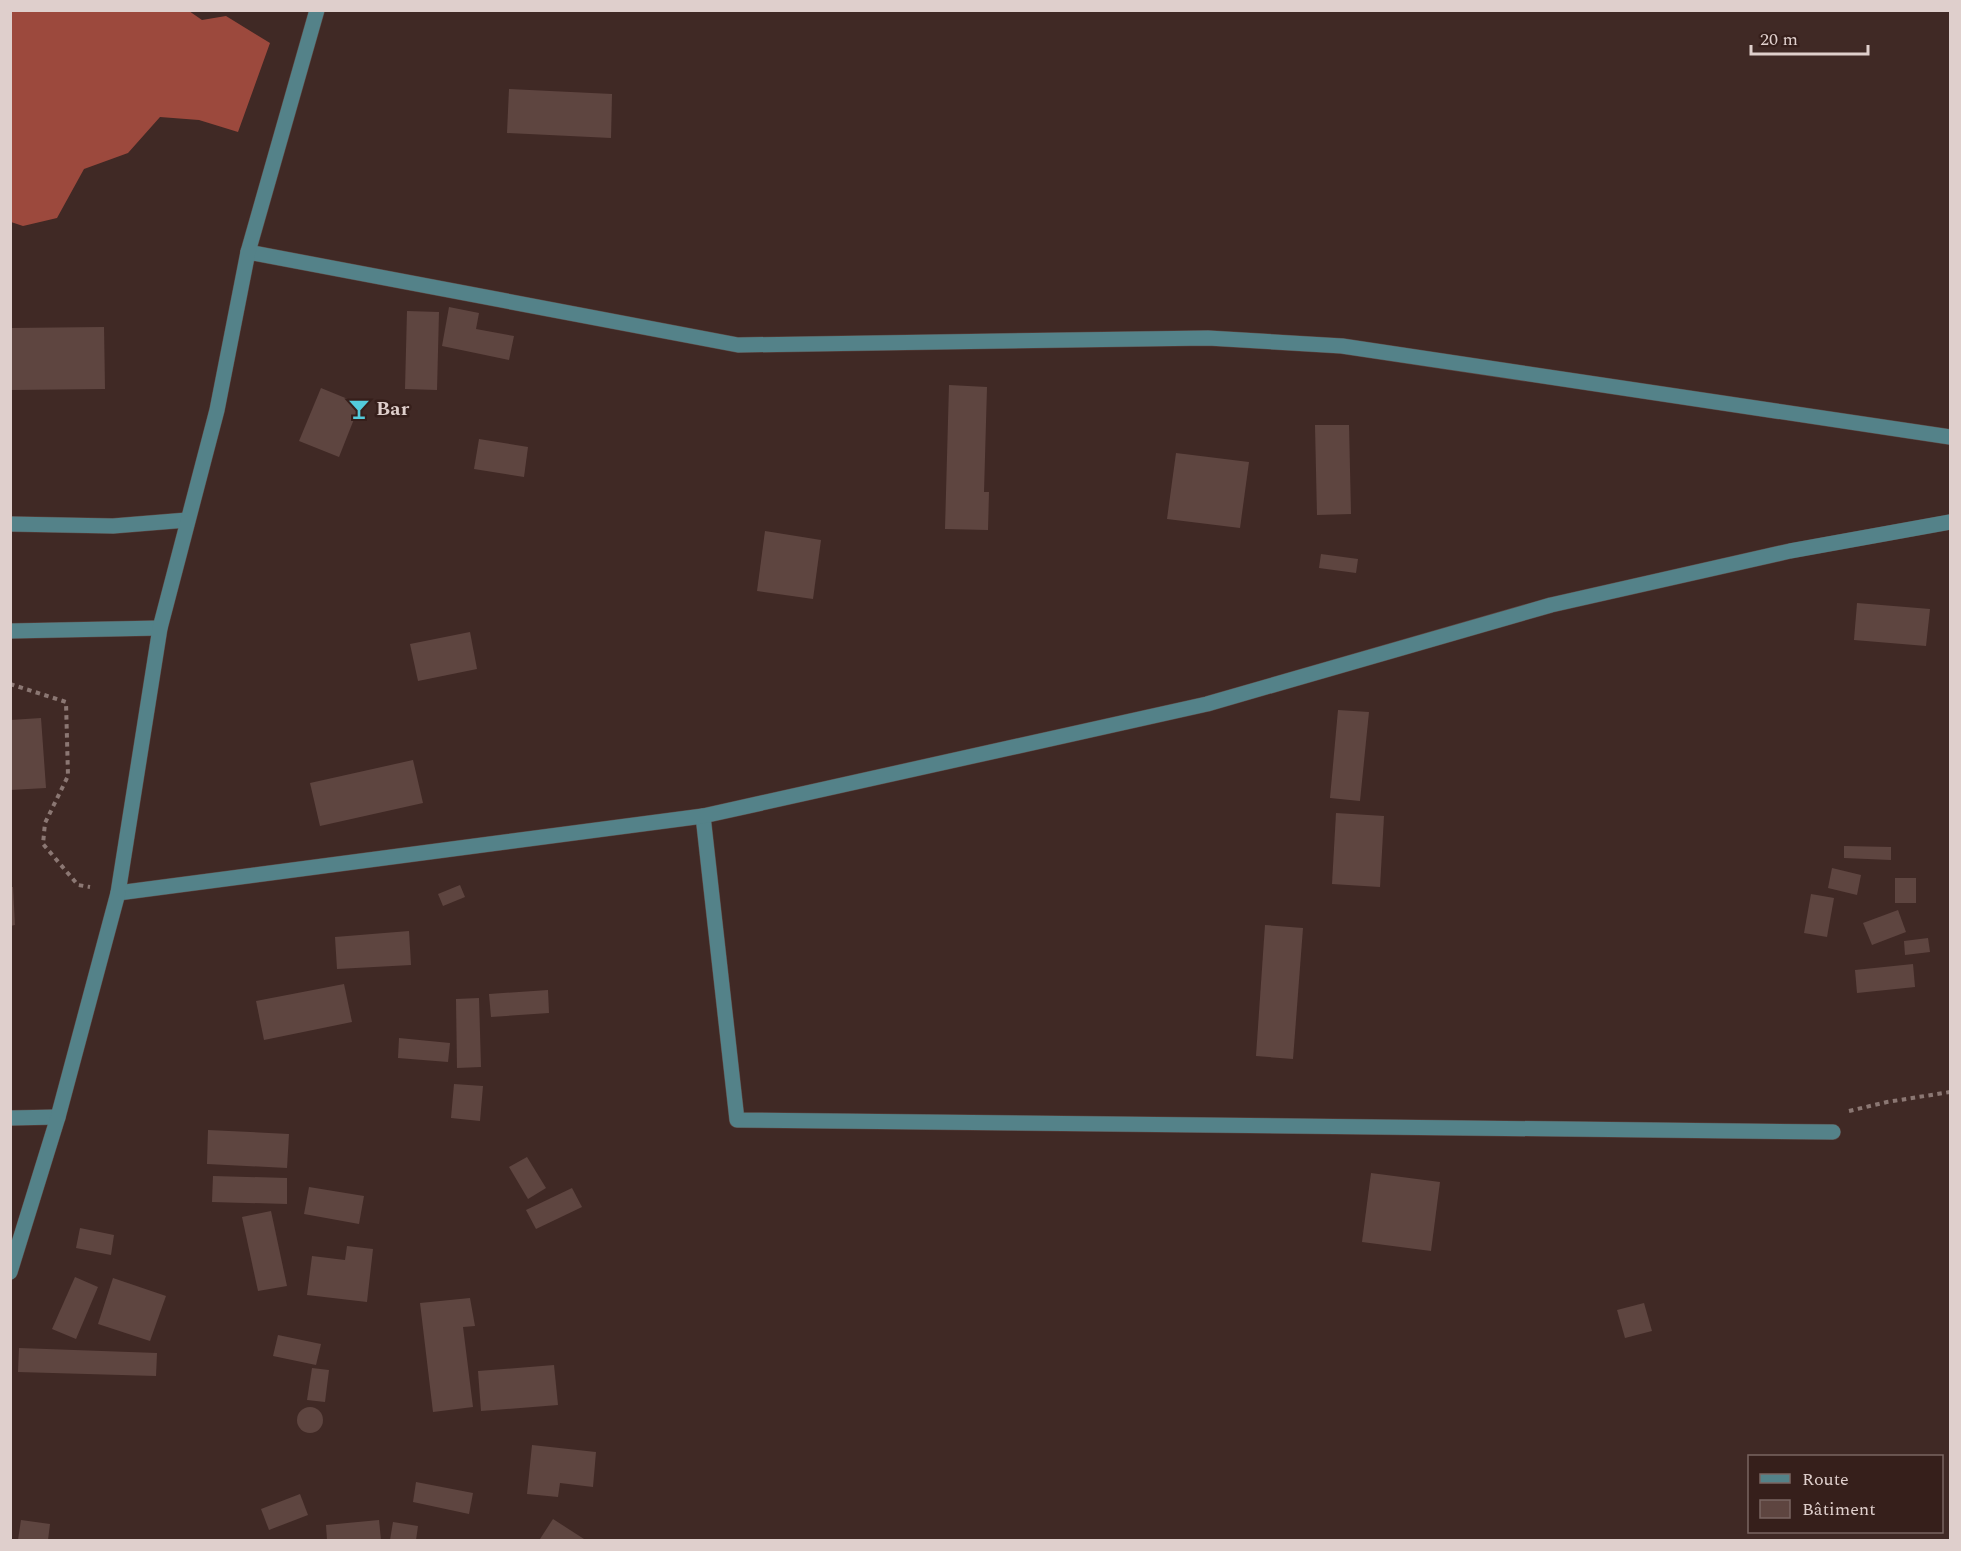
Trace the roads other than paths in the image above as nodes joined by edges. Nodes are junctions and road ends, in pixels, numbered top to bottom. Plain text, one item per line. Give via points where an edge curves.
1 (317, 10) edge
2 (248, 252) junction
3 (1950, 437) edge
4 (188, 520) junction
5 (1950, 522) edge
6 (10, 524) edge
7 (160, 628) junction
8 (10, 631) edge
9 (703, 816) junction
10 (118, 893) junction
11 (10, 1118) edge
12 (58, 1118) junction
13 (1833, 1132) road end
14 (10, 1272) edge

1 - 2 street
2 - 3 street via 738,345 1208,338 1342,346
2 - 4 street via 217,410
4 - 6 street via 113,526
4 - 7 street
5 - 9 street via 1790,551 1551,605 1207,704
7 - 8 street
7 - 10 street
9 - 10 street
9 - 13 street via 737,1120
10 - 12 street
11 - 12 street
12 - 14 street

